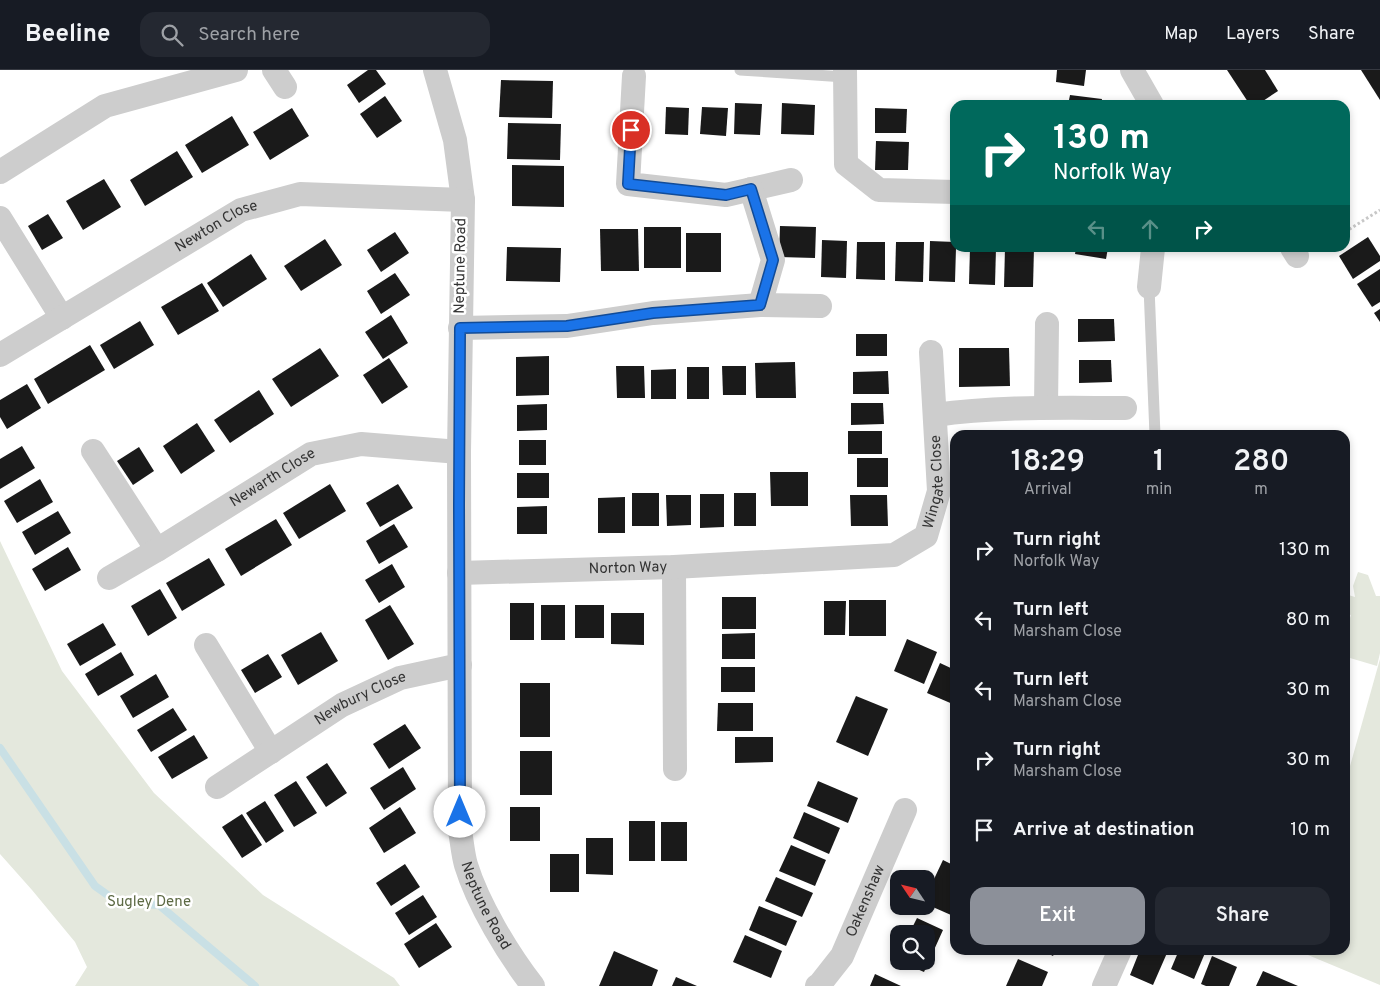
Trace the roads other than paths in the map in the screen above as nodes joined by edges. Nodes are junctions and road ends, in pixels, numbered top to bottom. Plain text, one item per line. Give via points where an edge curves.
1 (236, 70) edge
2 (436, 70) edge
3 (740, 70) edge
4 (1132, 70) edge
5 (845, 74) edge
6 (634, 76) dead end
7 (1149, 100) edge
8 (0, 172) edge
9 (791, 180) dead end
10 (751, 189) junction
11 (950, 192) edge
12 (462, 200) junction
13 (0, 218) edge
14 (1153, 252) edge
15 (1149, 287) joint
16 (760, 305) junction
17 (820, 306) dead end
18 (62, 318) junction
19 (1046, 324) dead end
20 (460, 328) junction
21 (931, 352) dead end
22 (0, 355) edge
23 (1046, 407) junction
24 (1125, 408) dead end
25 (935, 415) junction
26 (1155, 430) edge
27 (93, 451) dead end
28 (459, 452) junction
29 (157, 550) junction
30 (798, 560) joint
31 (674, 567) junction
32 (459, 573) junction
33 (109, 578) dead end
34 (206, 645) dead end
35 (460, 666) junction
36 (271, 752) junction
37 (675, 768) dead end
38 (217, 787) dead end
39 (905, 810) dead end
40 (1118, 955) edge
41 (533, 986) edge
42 (817, 986) edge
43 (1104, 986) edge

1 - 8 street via 105,106
2 - 12 street, Neptune Road via 455,140
3 - 5 lane
4 - 7 street
5 - 11 street via 846,164 879,190
6 - 10 street via 628,184 726,195
9 - 10 street
10 - 16 street via 773,260
12 - 18 street, Newton Close via 300,194 241,210
12 - 20 street, Neptune Road
13 - 18 street
14 - 15 street
15 - 26 lane
16 - 17 street
16 - 20 street via 653,313 567,326
18 - 22 street, Newton Close
19 - 23 street
20 - 28 street, Neptune Road
21 - 25 street, Wingate Close
23 - 24 street, Wingate Close
23 - 25 street, Wingate Close
25 - 30 street, Wingate Close via 939,491 926,536 894,555
27 - 29 street
28 - 29 street, Newarth Close via 361,444 311,454
28 - 32 street, Neptune Road
29 - 33 street, Newarth Close
30 - 31 street, Norton Way
31 - 32 street, Norton Way
31 - 37 street
32 - 35 street, Neptune Road
34 - 36 street
35 - 36 street, Newbury Close via 400,678 342,706
35 - 41 street, Neptune Road via 460,831 466,864 479,898
36 - 38 street, Newbury Close
39 - 42 street, Oakenshaw via 842,956
40 - 43 street

